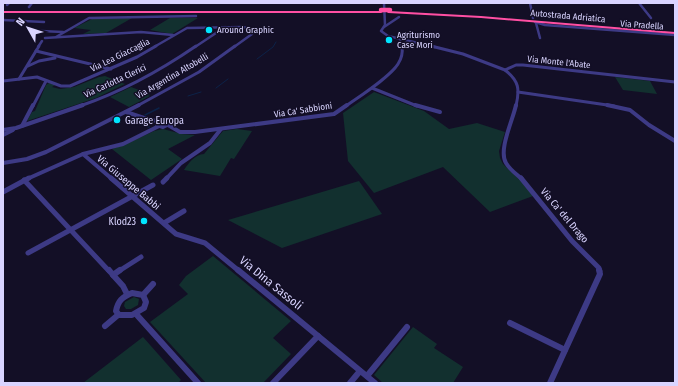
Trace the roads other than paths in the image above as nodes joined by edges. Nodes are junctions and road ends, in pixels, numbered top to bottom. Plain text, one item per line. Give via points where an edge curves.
1 (32, 3) edge
2 (384, 3) edge
3 (530, 3) edge
4 (639, 3) edge
5 (650, 3) edge
6 (674, 4) edge
7 (29, 7) dead end
8 (3, 11) edge
9 (196, 16) dead end
10 (399, 17) dead end
11 (533, 18) dead end
12 (651, 18) dead end
13 (3, 20) edge
14 (44, 22) dead end
15 (225, 27) junction
16 (243, 27) joint
17 (384, 27) junction
18 (41, 31) dead end
19 (63, 32) junction
20 (675, 33) edge
21 (173, 35) junction
22 (56, 37) junction
23 (53, 38) dead end
24 (400, 38) junction
25 (540, 38) dead end
26 (44, 40) junction
27 (36, 51) junction
28 (60, 58) junction
29 (27, 67) junction
30 (111, 68) junction
31 (505, 70) junction
32 (19, 79) junction
33 (3, 81) edge
34 (46, 81) junction
35 (675, 82) edge
36 (372, 88) junction
37 (518, 92) junction
38 (126, 112) junction
39 (440, 112) dead end
40 (158, 121) junction
41 (168, 125) junction
42 (22, 126) junction
43 (159, 126) junction
44 (16, 128) junction
45 (221, 129) junction
46 (3, 130) edge
47 (3, 135) edge
48 (675, 141) edge
49 (83, 154) junction
50 (3, 163) edge
51 (24, 180) junction
52 (163, 182) dead end
53 (153, 185) dead end
54 (3, 192) edge
55 (132, 196) junction
56 (184, 211) dead end
57 (164, 223) junction
58 (71, 230) junction
59 (28, 253) dead end
60 (141, 257) dead end
61 (113, 275) junction
62 (153, 284) dead end
63 (127, 294) junction
64 (143, 294) junction
65 (136, 314) junction
66 (118, 315) junction
67 (510, 323) dead end
68 (106, 326) dead end
69 (407, 327) dead end
70 (318, 336) junction
71 (565, 350) junction
72 (360, 371) junction
73 (366, 376) junction
74 (194, 382) edge
75 (273, 383) edge
76 (350, 383) edge
77 (375, 383) edge
78 (550, 383) edge

1 - 7 street
2 - 17 street
3 - 11 street
4 - 12 street
5 - 6 main road
8 - 20 highway, Autostrada Adriatica, bridge via 389,11
9 - 19 street via 89,18
10 - 17 street
13 - 14 street
15 - 16 street, Via Lea Giaccaglia
15 - 21 street, Via Lea Giaccaglia via 191,28
15 - 42 street, Via Carlotta Clerici via 167,66 104,96
16 - 38 street, Via Argentina Altobelli via 254,32 199,72
17 - 24 street via 382,33
18 - 19 street
19 - 22 street
20 - 25 street, Via Pradella via 535,22
21 - 22 street via 141,32
21 - 30 street, Via Lea Giaccaglia via 137,57
22 - 26 street
23 - 26 street
24 - 31 street via 463,54
24 - 36 street, Via Ca' Sabbioni via 403,54 398,65
26 - 27 street
27 - 28 street
27 - 29 street
28 - 29 street via 43,60
28 - 30 street
29 - 32 street
30 - 34 street, Via Lea Giaccaglia via 70,86
31 - 35 street, Via Monte l'Abate via 523,65
31 - 37 street via 514,77
32 - 33 street, Via Lea Giaccaglia
32 - 34 street, Via Lea Giaccaglia via 37,77
34 - 42 street
36 - 39 street
36 - 45 street, Via Ca' Sabbioni via 334,114
37 - 48 street via 622,107
37 - 71 street, Via Ca' del Drago via 504,151 505,161 570,239 599,268 600,274
38 - 40 street, Via Argentina Altobelli
38 - 50 street, Via Argentina Altobelli via 46,152 27,159
40 - 41 street, Via Argentina Altobelli via 170,120
40 - 43 street
41 - 43 street
41 - 45 street, Via Ca' Sabbioni via 188,133
42 - 44 street, Via Carlotta Clerici
43 - 49 street via 123,144
44 - 46 street, Via Carlotta Clerici
44 - 47 street
45 - 52 street via 210,142 181,163
49 - 51 street
49 - 55 street, Via Giuseppe Babbi
51 - 54 street
51 - 58 street
53 - 55 street
55 - 57 street, Via Giuseppe Babbi
55 - 58 street
56 - 57 street, Via Giuseppe Babbi
57 - 70 street, Via Dina Sassoli via 182,237 205,243
58 - 59 street
58 - 61 street
60 - 61 street
61 - 63 street
62 - 64 street
63 - 64 street
63 - 66 street via 118,302
64 - 65 street via 144,306
65 - 66 street
65 - 74 street
66 - 68 street
67 - 71 street
69 - 73 street
70 - 72 street, Via Dina Sassoli
70 - 75 street
71 - 78 street, Via Ca' del Drago
72 - 73 street, Via Dina Sassoli
72 - 76 street
73 - 77 street, Via Dina Sassoli

